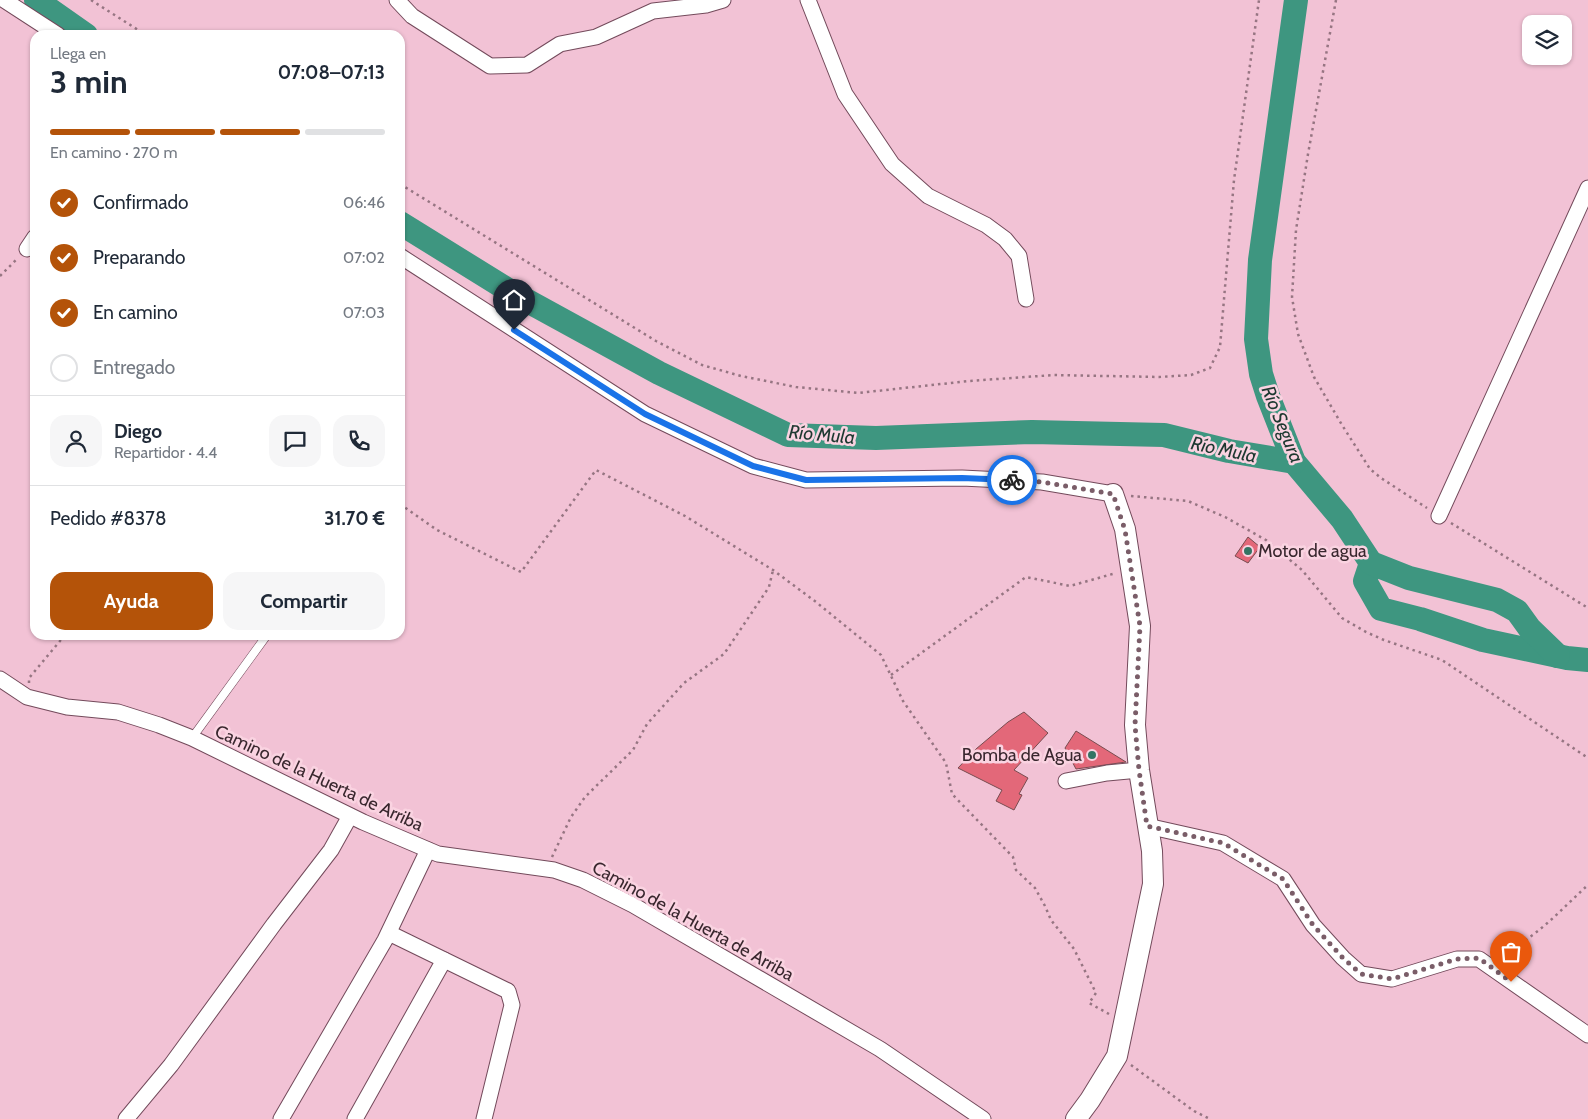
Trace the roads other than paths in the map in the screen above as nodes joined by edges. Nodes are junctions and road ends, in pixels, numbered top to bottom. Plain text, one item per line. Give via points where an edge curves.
1 (4, 0) edge
2 (396, 0) edge
3 (723, 0) edge
4 (808, 0) edge
5 (50, 30) edge
6 (1588, 188) edge
7 (405, 259) edge
8 (1026, 300) dead end
9 (1113, 494) joint
10 (1439, 516) road end
11 (263, 640) edge
12 (0, 679) edge
13 (192, 738) junction
14 (1139, 770) junction
15 (1066, 781) dead end
16 (350, 816) junction
17 (1147, 826) junction
18 (428, 850) junction
19 (389, 932) junction
20 (444, 960) junction
21 (1588, 1035) edge
22 (126, 1119) edge
23 (281, 1119) edge
24 (355, 1119) edge
25 (484, 1119) edge
26 (983, 1119) edge
27 (1076, 1119) edge

1 - 5 street
2 - 3 street via 412,16 490,66 527,64 560,44 596,37 652,12
4 - 8 street via 845,94 892,164 928,196 986,225 1005,239 1019,256
6 - 10 street
7 - 9 street via 645,414 753,466 806,480 982,479 1042,482
9 - 14 main road via 1125,530 1140,626 1135,725
11 - 13 lane
12 - 13 street, Camino de la Huerta de Arriba via 27,698 67,707 118,712
13 - 16 street, Camino de la Huerta de Arriba
14 - 15 street
14 - 17 main road
16 - 18 street, Camino de la Huerta de Arriba
16 - 22 street via 331,850
17 - 21 street via 1223,843 1283,879 1313,925 1361,974 1392,979 1457,959 1479,958
17 - 27 main road via 1153,884 1117,1056
18 - 19 street
18 - 26 street, Camino de la Huerta de Arriba via 547,869 583,880 633,904 880,1049
19 - 20 street
19 - 23 street
20 - 24 street
20 - 25 street via 508,991 512,1005

